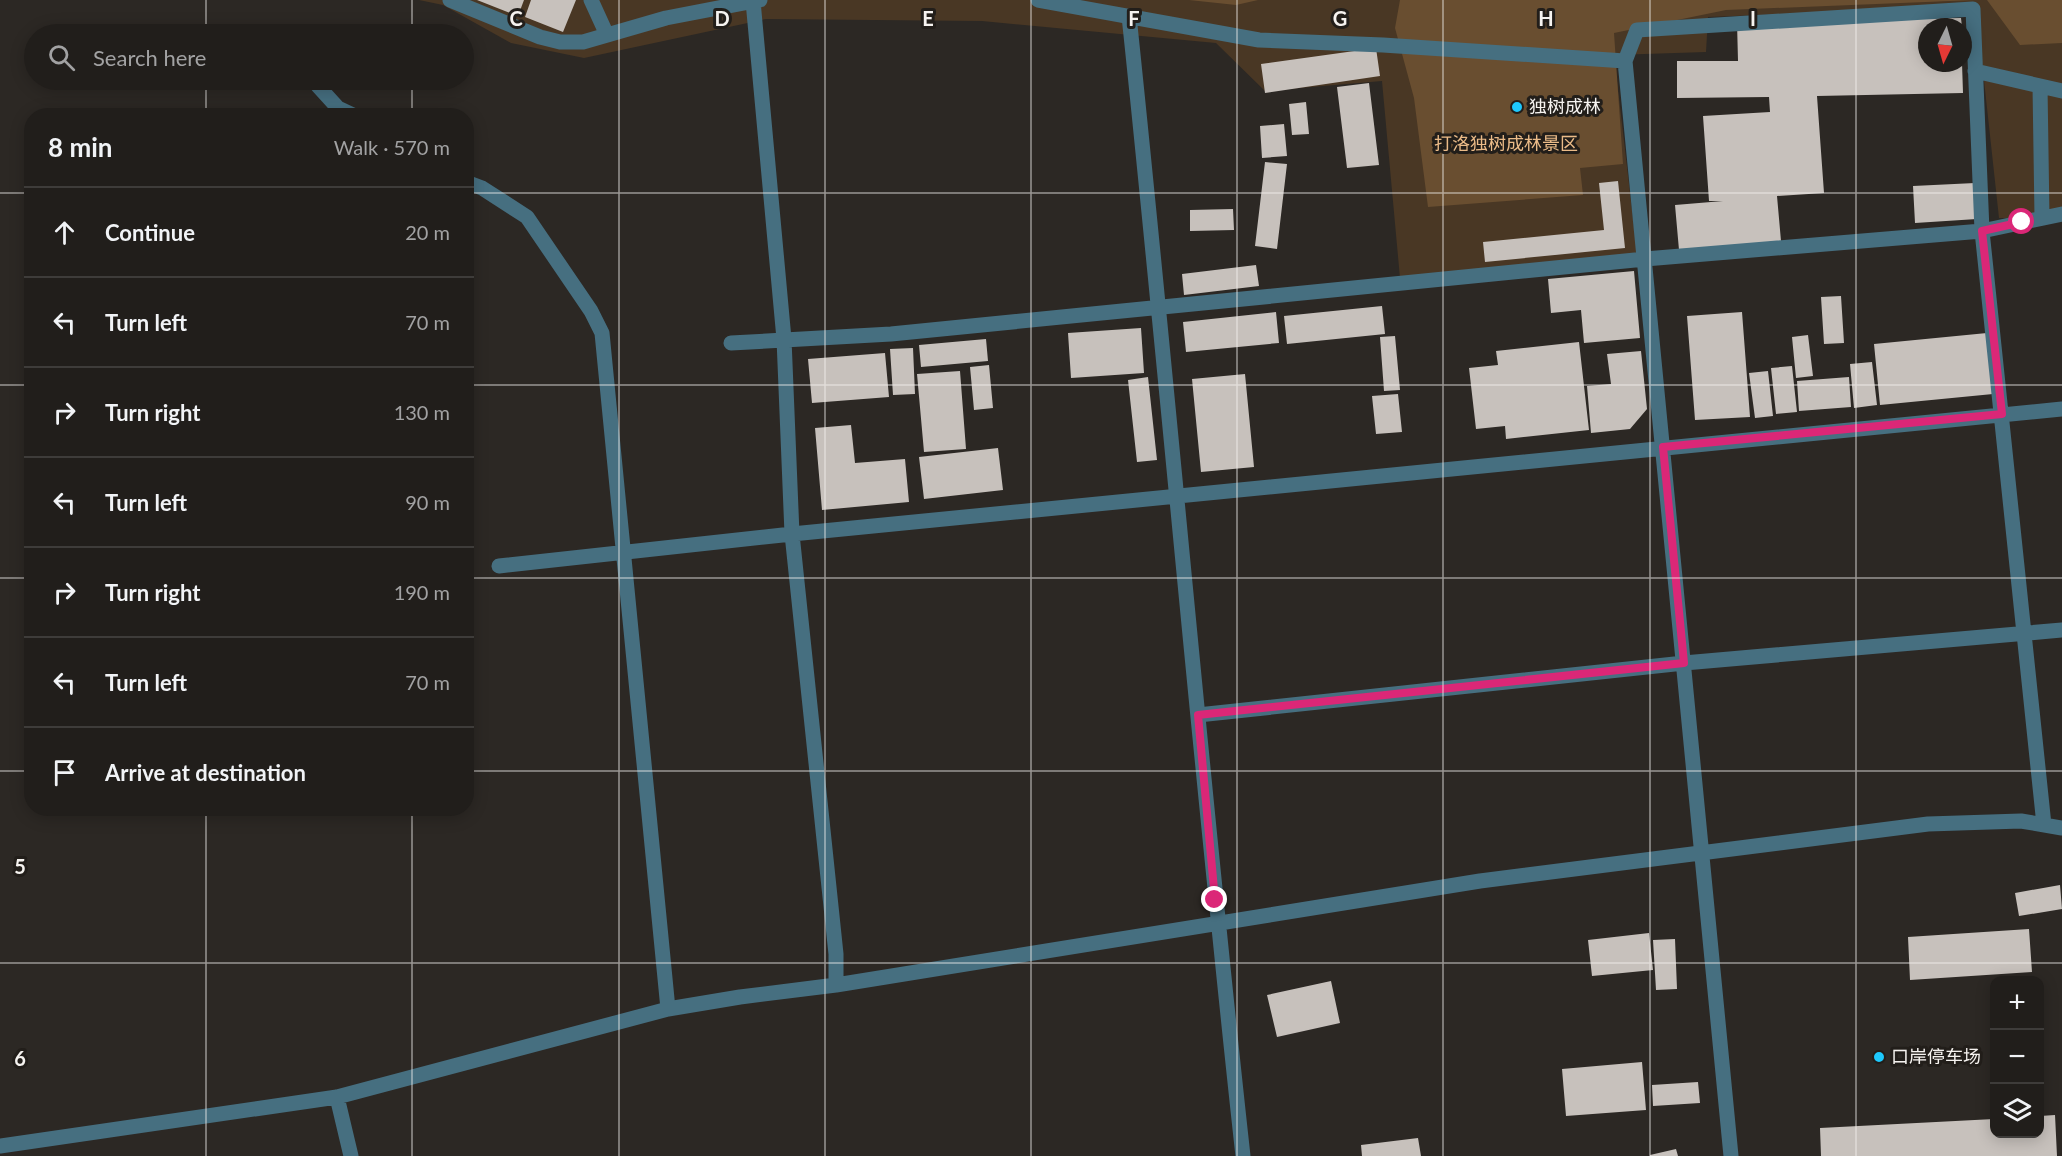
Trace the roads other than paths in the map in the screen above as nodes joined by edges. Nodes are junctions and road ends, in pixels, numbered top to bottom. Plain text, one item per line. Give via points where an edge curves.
1 (450, 0) edge
2 (591, 0) edge
3 (760, 0) edge
4 (1038, 0) edge
5 (753, 1) edge
6 (467, 3) edge
7 (1130, 16) junction
8 (607, 35) junction
9 (1625, 61) junction
10 (1975, 71) junction
11 (2040, 86) junction
12 (322, 90) edge
13 (2062, 91) edge
14 (338, 108) edge
15 (474, 185) edge
16 (2062, 214) edge
17 (2042, 218) junction
18 (1982, 231) junction
19 (1645, 259) junction
20 (1160, 308) junction
21 (784, 339) junction
22 (731, 343) dead end
23 (2062, 408) edge
24 (2002, 414) junction
25 (1663, 447) junction
26 (1178, 496) junction
27 (792, 534) junction
28 (624, 551) junction
29 (500, 566) dead end
30 (2062, 630) edge
31 (2024, 633) junction
32 (1684, 663) junction
33 (1198, 715) junction
34 (2044, 825) junction
35 (2062, 828) edge
36 (1702, 853) junction
37 (1217, 924) junction
38 (836, 985) junction
39 (668, 1009) junction
40 (337, 1097) junction
41 (0, 1146) edge
42 (351, 1156) edge
43 (1243, 1156) edge
44 (1731, 1156) edge

1 - 6 street
2 - 8 street
3 - 5 street
4 - 7 street
5 - 8 street via 666,18
5 - 21 street
6 - 8 street via 540,37 560,42 584,42
7 - 9 street via 1258,40
7 - 20 street
9 - 10 street via 1637,30 1973,9
9 - 19 street
10 - 11 street
10 - 18 street
11 - 13 street
11 - 17 street
12 - 14 street
15 - 28 street via 527,217 602,333
16 - 17 street
17 - 18 street
18 - 19 street
18 - 24 street
19 - 20 street
19 - 25 street
20 - 21 street via 891,334
20 - 26 street
21 - 22 street
21 - 27 street
23 - 24 street
24 - 25 street
24 - 31 street
25 - 26 street
25 - 32 street
26 - 27 street
26 - 33 street
27 - 28 street
27 - 38 street via 836,954
28 - 29 street
28 - 39 street
30 - 31 street
31 - 32 street
31 - 34 street
32 - 33 street
32 - 36 street
33 - 37 street
34 - 35 street
34 - 36 street via 2021,821 1928,824
36 - 37 street via 1480,881
36 - 44 street
37 - 38 street
37 - 43 street
38 - 39 street
39 - 40 street
40 - 41 street
40 - 42 street

